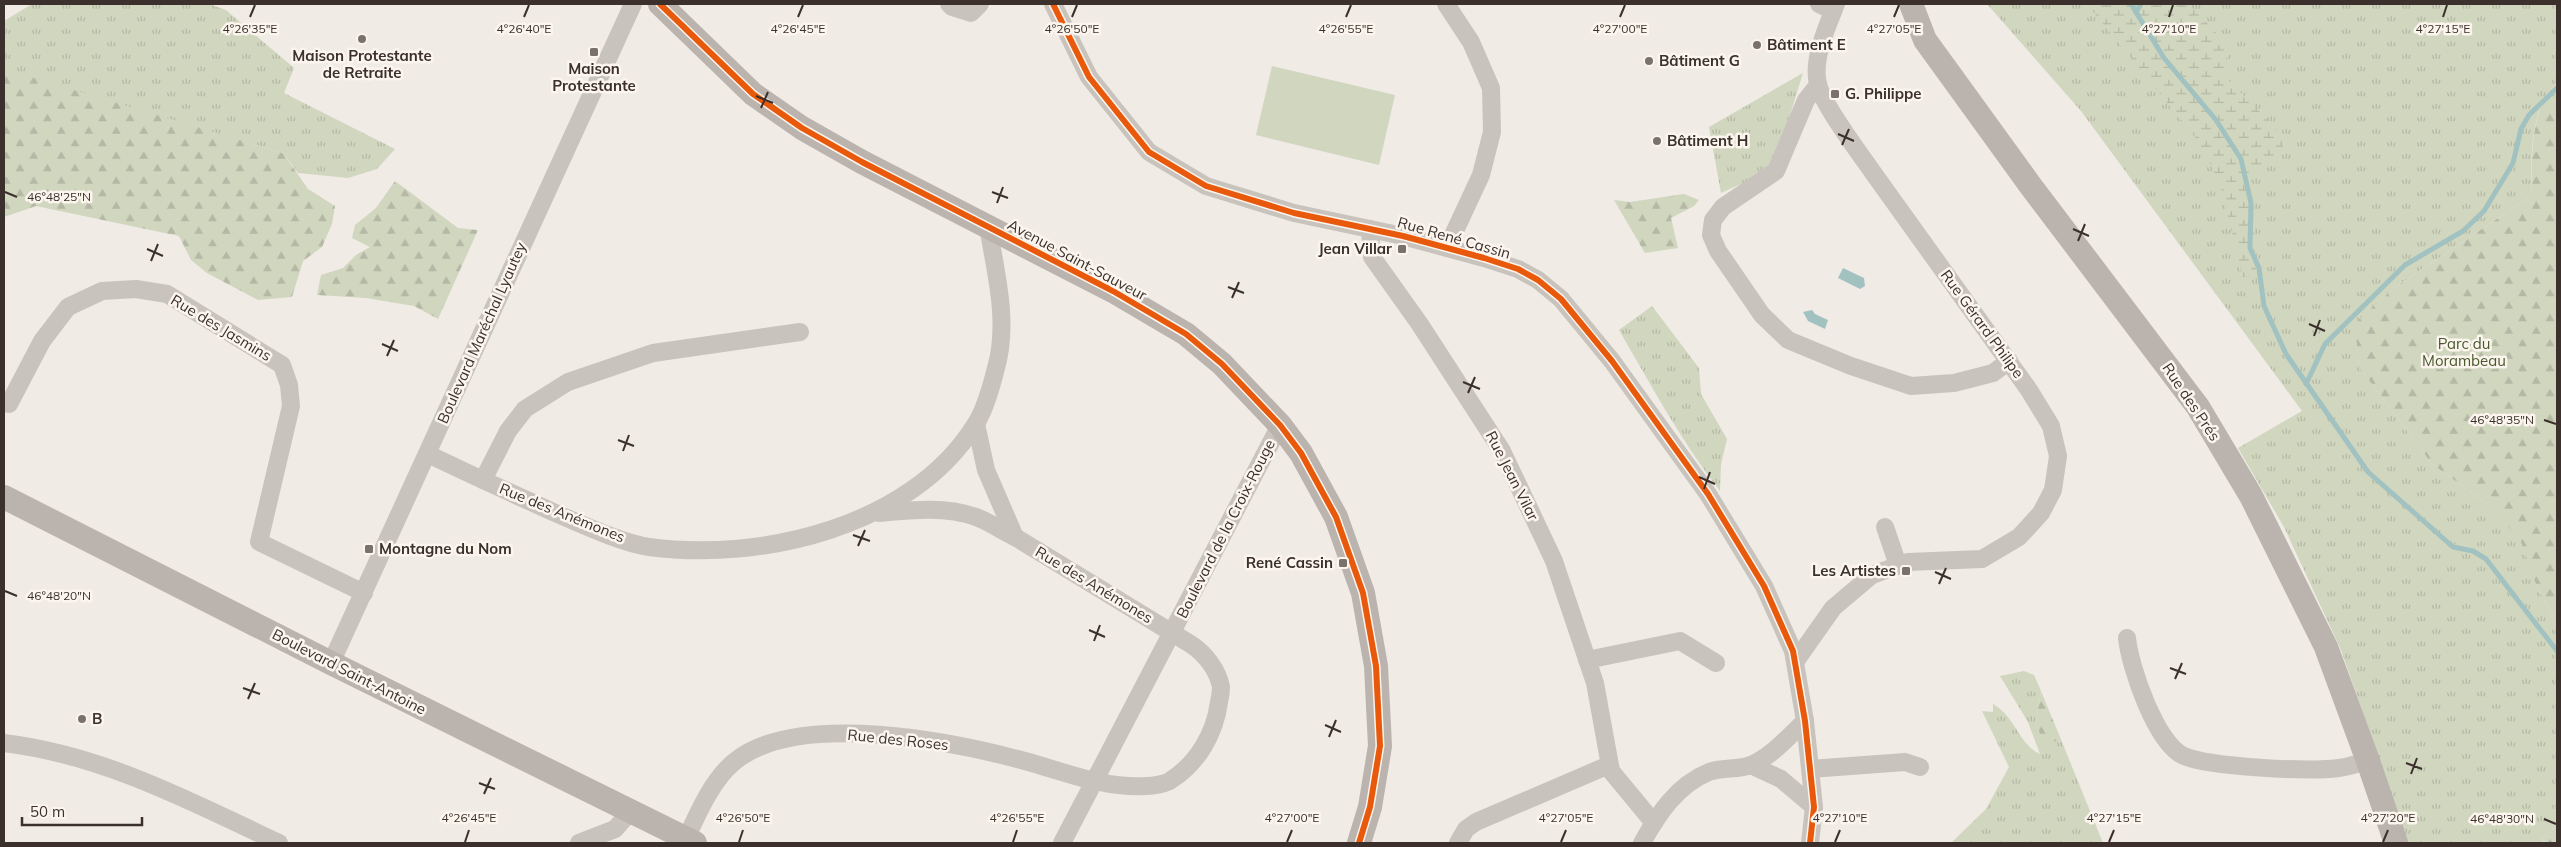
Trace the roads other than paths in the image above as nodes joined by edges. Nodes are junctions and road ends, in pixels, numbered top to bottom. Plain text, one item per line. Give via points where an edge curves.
1 (634, 4) edge
2 (660, 4) edge
3 (949, 4) edge
4 (980, 4) edge
5 (1053, 4) edge
6 (1446, 4) edge
7 (1911, 4) edge
8 (1829, 6) edge
9 (1818, 85) junction
10 (988, 228) junction
11 (1370, 229) junction
12 (1447, 248) junction
13 (800, 332) dead end
14 (2009, 361) junction
15 (6, 408) edge
16 (976, 424) junction
17 (1280, 425) junction
18 (428, 454) junction
19 (483, 480) junction
20 (4, 497) edge
21 (877, 513) junction
22 (1885, 527) dead end
23 (1015, 537) junction
24 (1898, 565) junction
25 (364, 593) junction
26 (1172, 633) junction
27 (2127, 638) dead end
28 (1588, 660) junction
29 (1794, 662) junction
30 (331, 664) junction
31 (1716, 664) dead end
32 (1805, 721) junction
33 (4, 743) edge
34 (2368, 761) junction
35 (1609, 765) junction
36 (1751, 765) junction
37 (1920, 767) dead end
38 (1810, 769) junction
39 (1094, 782) junction
40 (1814, 807) junction
41 (630, 812) junction
42 (1654, 823) junction
43 (691, 841) edge
44 (279, 843) edge
45 (579, 843) edge
46 (1062, 843) edge
47 (1359, 843) edge
48 (1458, 843) edge
49 (1642, 843) edge
50 (1810, 843) edge
51 (2396, 843) edge

1 - 18 street, Boulevard Maréchal Lyautey
2 - 10 street, Avenue Saint-Sauveur via 752,94 802,128
3 - 4 street via 971,13
5 - 11 street, Rue René Cassin via 1089,77 1149,152 1206,186 1294,213
6 - 12 street via 1471,42 1491,88 1492,132 1481,175
7 - 34 street, Rue des Prés via 1925,40 2198,407 2251,496 2326,647
8 - 9 street via 1817,67
9 - 14 street, Rue Gérard Philipe via 1855,146
9 - 14 street via 1806,100 1776,171 1723,207 1713,220 1711,235 1718,251 1762,315 1788,340 1911,386 1954,383 1992,373
10 - 16 street, Rue des Anémones via 1002,323 997,367
10 - 17 street, Avenue Saint-Sauveur via 1113,290 1186,334 1222,364
11 - 12 street, Rue René Cassin
11 - 28 street, Rue Jean Vilar via 1372,258 1502,451 1554,561
12 - 29 street, Rue René Cassin via 1518,269 1561,299 1612,361 1708,494 1764,586 1793,651
13 - 19 street via 653,353 568,382 525,409 508,431
14 - 24 street, Rue Gérard Philipe via 2051,426 2058,456 2053,490 2041,513 2019,537 1982,558 1925,560
15 - 25 street, Rue des Jasmins via 42,341 68,307 102,291 136,289 167,294 282,365 289,385 291,406 259,542
16 - 21 street, Rue des Anémones via 957,450 928,477
16 - 23 street via 986,470
17 - 26 street, Boulevard de la Croix-Rouge
17 - 47 street, Avenue Saint-Sauveur via 1301,453 1336,517 1363,593 1376,666 1380,746 1370,807
18 - 19 street, Rue des Anémones
18 - 25 street, Boulevard Maréchal Lyautey
19 - 21 street, Rue des Anémones via 587,527 647,547 713,550 788,543
20 - 30 street, Boulevard Saint-Antoine
21 - 23 street, Rue des Anémones via 921,509 950,511 976,517
22 - 24 street
23 - 26 street, Rue des Anémones
24 - 29 street, Rue Gérard Philipe via 1872,575 1833,608
25 - 30 street, Boulevard Maréchal Lyautey
26 - 39 street, Boulevard de la Croix-Rouge
26 - 39 street, Boulevard de la Croix-Rouge via 1198,649 1211,663 1221,688 1216,720 1201,752 1170,782 1147,786
27 - 34 street via 2128,652 2145,703 2160,732 2182,755 2216,762 2281,768 2339,768
28 - 31 street via 1680,641
28 - 35 street, Rue Jean Vilar
29 - 32 street, Rue René Cassin
30 - 41 street, Boulevard Saint-Antoine
32 - 36 street via 1777,748
32 - 38 street, Rue René Cassin
33 - 44 street via 55,752 111,768 173,792
34 - 51 street, Rue des Prés
35 - 42 street, Rue Jean Vilar
35 - 48 street via 1476,822 1466,829
36 - 40 street via 1781,779
36 - 42 street via 1710,772 1680,789
37 - 38 street via 1904,762
38 - 40 street, Rue René Cassin
39 - 43 street, Rue des Roses via 1032,764 937,744 878,735 802,735 758,748 733,763 712,789
39 - 46 street, Boulevard de la Croix-Rouge
40 - 50 street, Rue René Cassin
41 - 43 street, Boulevard Saint-Antoine
41 - 45 street via 615,828
42 - 49 street

